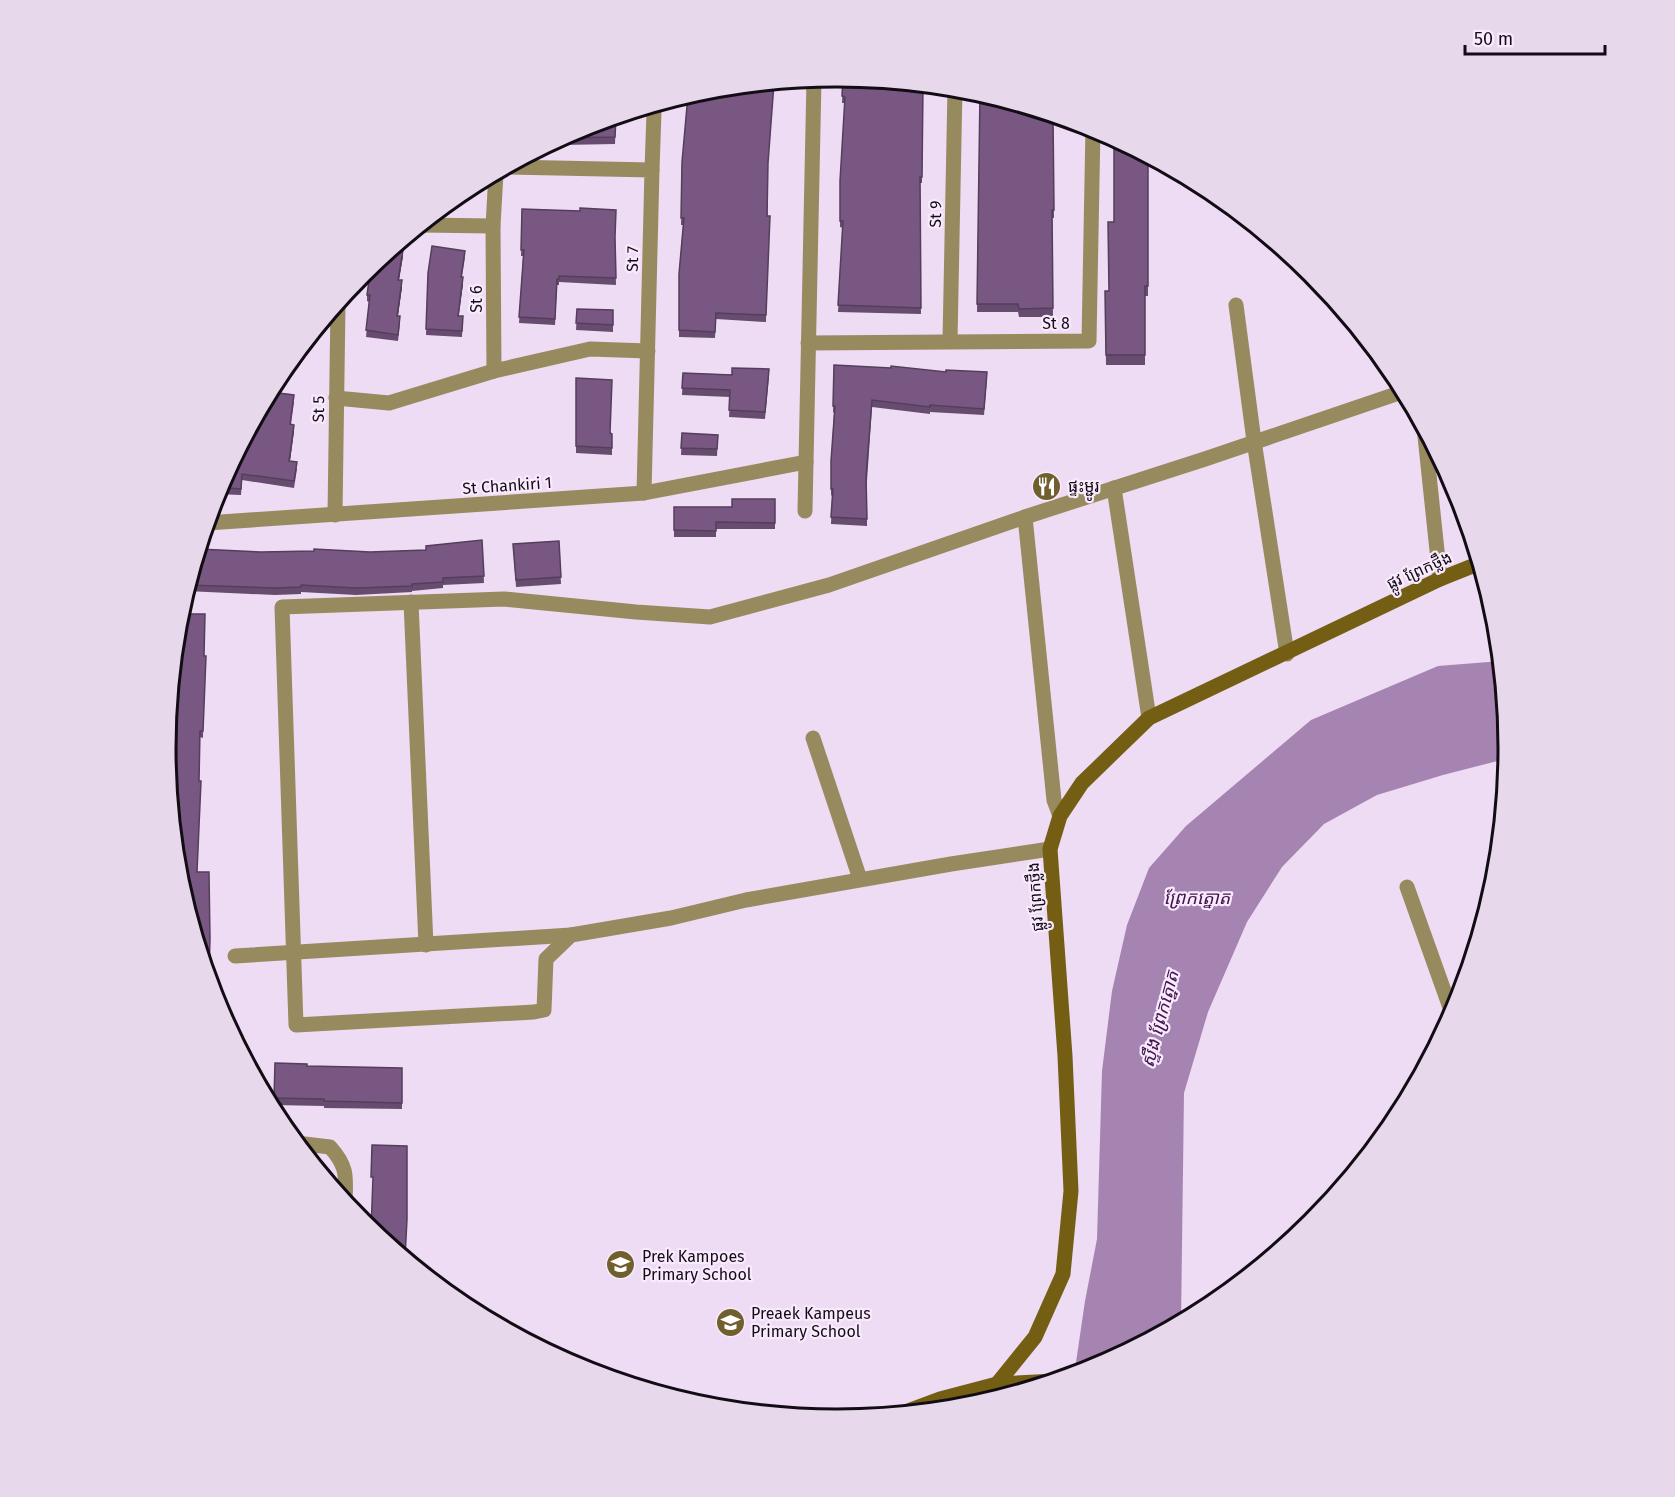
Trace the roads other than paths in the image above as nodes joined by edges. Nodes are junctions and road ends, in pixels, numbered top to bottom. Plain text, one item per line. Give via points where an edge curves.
1 (813, 88) edge
2 (955, 98) edge
3 (654, 114) edge
4 (1093, 138) edge
5 (523, 167) edge
6 (652, 170) junction
7 (495, 183) edge
8 (434, 225) edge
9 (493, 226) junction
10 (1236, 305) dead end
11 (338, 315) edge
12 (950, 341) junction
13 (808, 343) junction
14 (648, 351) junction
15 (494, 371) junction
16 (1396, 394) edge
17 (336, 398) junction
18 (1254, 441) junction
19 (1426, 447) edge
20 (806, 462) junction
21 (1114, 488) junction
22 (644, 494) junction
23 (805, 511) dead end
24 (335, 515) junction
25 (1025, 517) junction
26 (216, 522) edge
27 (1473, 566) edge
28 (1440, 579) junction
29 (411, 603) junction
30 (1287, 654) junction
31 (1149, 718) junction
32 (813, 738) dead end
33 (1060, 816) junction
34 (1050, 849) junction
35 (860, 879) junction
36 (1407, 886) dead end
37 (571, 935) junction
38 (426, 945) junction
39 (294, 951) junction
40 (236, 956) dead end
41 (1448, 1003) edge
42 (308, 1144) edge
43 (345, 1191) edge
44 (1025, 1382) edge
45 (997, 1384) junction
46 (929, 1403) edge

1 - 13 street
2 - 12 street, St 9
3 - 6 street, St 7
4 - 12 street, St 8 via 1089,341
5 - 6 street
6 - 14 street, St 7
7 - 9 street
8 - 9 street
9 - 15 street, St 6
10 - 18 street
11 - 17 street, St 5
12 - 13 street, St 8
13 - 20 street
14 - 15 street via 590,349
14 - 22 street, St 7
15 - 17 street via 389,403
16 - 18 street
17 - 24 street, St 5
18 - 21 street
18 - 30 street
19 - 28 street
20 - 22 street, St Chankiri 1
20 - 23 street
21 - 25 street
21 - 31 street
22 - 24 street, St Chankiri 1
24 - 26 street, St Chankiri 1
25 - 29 street via 829,585 710,617 504,599
25 - 33 street via 1054,800
27 - 28 street, ផ្លូវ ព្រែកថ្លឹង
28 - 30 street, ផ្លូវ ព្រែកថ្លឹង
29 - 38 street
29 - 39 street via 282,607
30 - 31 street, ផ្លូវ ព្រែកថ្លឹង
31 - 33 street, ផ្លូវ ព្រែកថ្លឹង via 1082,783
32 - 35 street
33 - 34 street, ផ្លូវ ព្រែកថ្លឹង
34 - 35 street
34 - 45 street, ផ្លូវ ព្រែកថ្លឹង via 1071,1191 1064,1274 1035,1337
35 - 37 street
36 - 41 street
37 - 38 street
37 - 39 street via 546,959 544,1010 510,1014 296,1025
38 - 39 street
39 - 40 street
42 - 43 street via 330,1147 340,1158 346,1172
44 - 45 street
45 - 46 street

